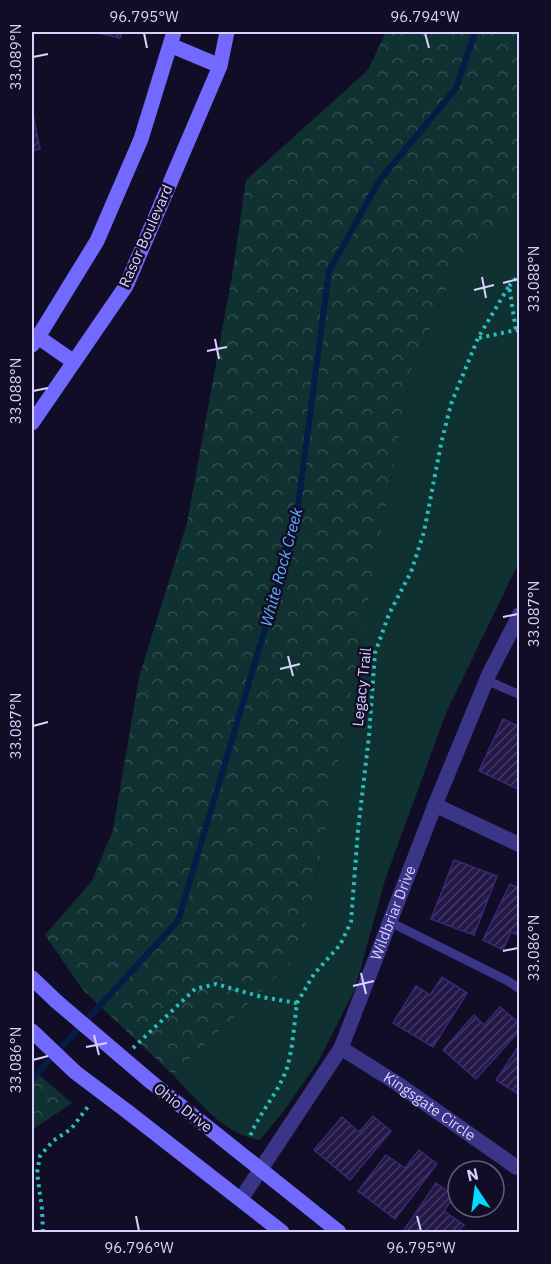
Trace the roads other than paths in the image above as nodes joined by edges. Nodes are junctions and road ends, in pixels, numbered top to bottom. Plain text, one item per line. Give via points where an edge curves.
1 (227, 32) edge
2 (172, 38) edge
3 (220, 66) junction
4 (34, 338) edge
5 (74, 362) junction
6 (32, 423) edge
7 (519, 615) edge
8 (486, 680) junction
9 (519, 695) edge
10 (435, 805) junction
11 (519, 845) edge
12 (390, 922) junction
13 (32, 978) edge
14 (519, 989) edge
15 (32, 1030) edge
16 (341, 1048) junction
17 (516, 1167) dead end
18 (262, 1169) junction
19 (241, 1199) junction
20 (282, 1233) edge
21 (339, 1233) edge

1 - 3 main road, Rasor Boulevard
2 - 3 main road
2 - 4 main road via 141,139 97,241
3 - 5 main road, Rasor Boulevard via 126,286
4 - 5 main road
5 - 6 main road, Rasor Boulevard
7 - 8 street, Wildbriar Drive
8 - 9 lane
8 - 10 street, Wildbriar Drive
10 - 11 street
10 - 12 street, Wildbriar Drive
12 - 14 lane
12 - 16 street, Wildbriar Drive
13 - 18 main road, Ohio Drive, bridge via 151,1082
15 - 19 main road, bridge via 75,1072
16 - 17 street, Kingsgate Circle
16 - 18 street, Wildbriar Drive
18 - 19 street, Wildbriar Drive
18 - 21 main road, Ohio Drive
19 - 20 main road

